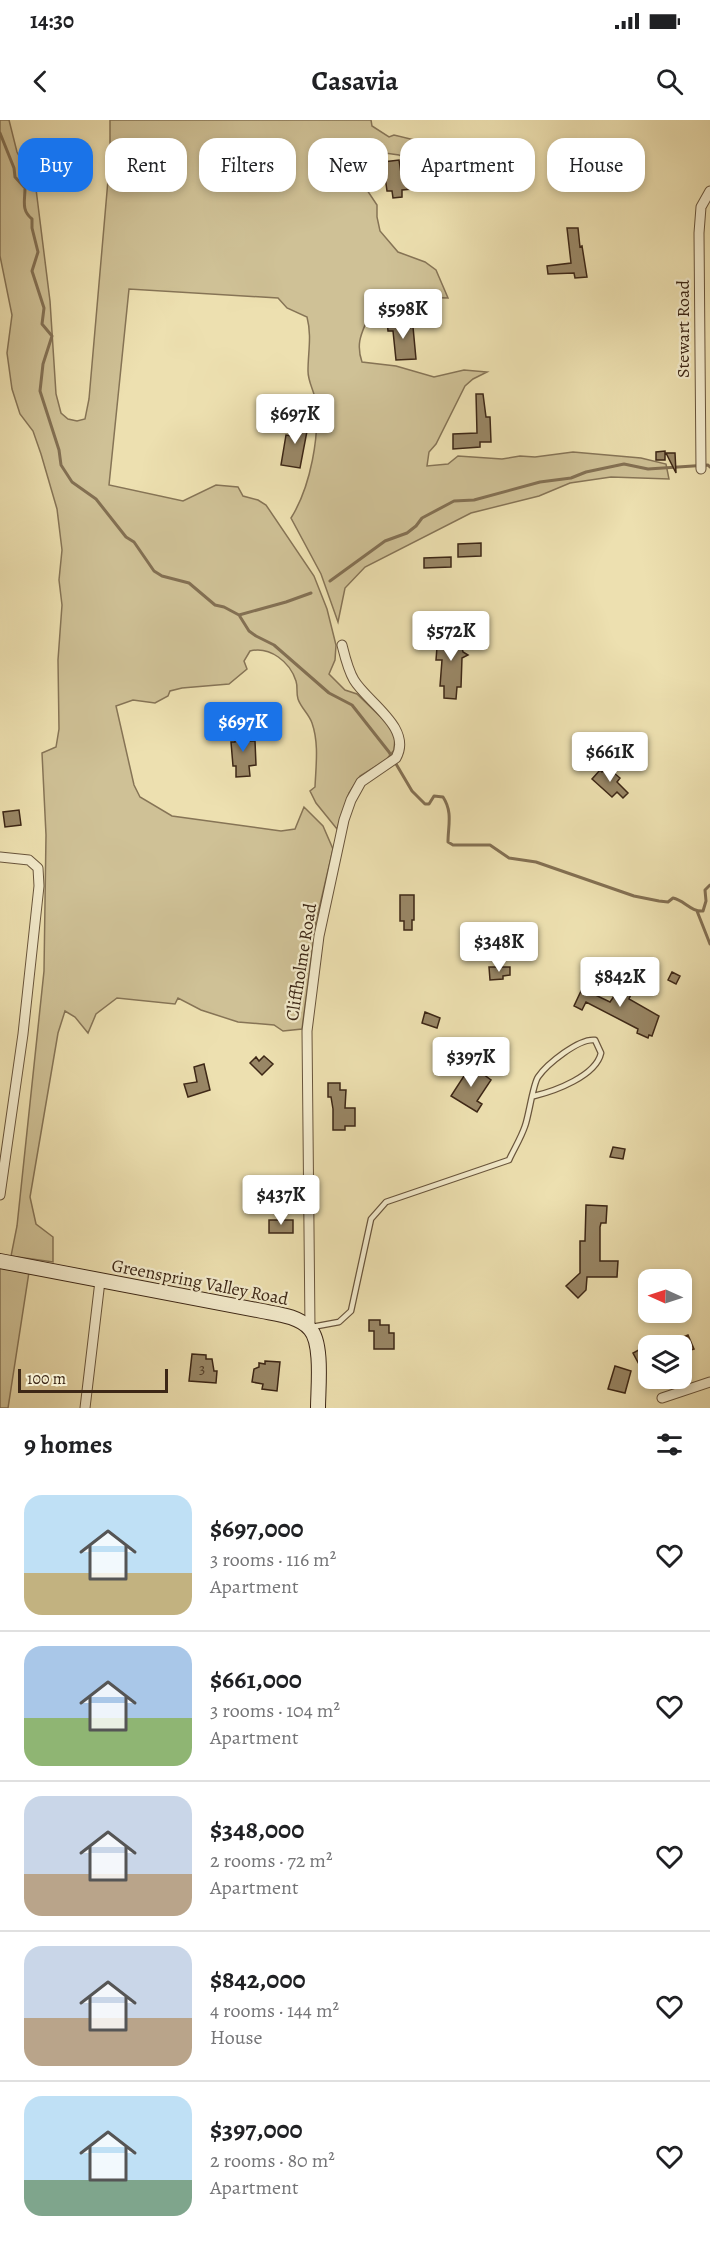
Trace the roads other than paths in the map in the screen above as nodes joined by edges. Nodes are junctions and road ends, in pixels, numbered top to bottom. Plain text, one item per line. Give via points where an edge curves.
1 (710, 191) edge
2 (701, 466) dead end
3 (342, 645) dead end
4 (0, 857) edge
5 (534, 1096) junction
6 (0, 1195) edge
7 (0, 1262) edge
8 (100, 1281) junction
9 (310, 1328) junction
10 (710, 1382) edge
11 (662, 1398) dead end
12 (85, 1408) edge
13 (318, 1408) edge

1 - 2 street, Stewart Road via 701,207 699,233
3 - 9 street, Cliffholme Road via 355,681 395,728 400,746 392,760 361,782 351,800 319,936 307,1031
4 - 6 street via 29,860 38,868 39,886 24,1034
5 - 5 lane via 538,1077 557,1059 580,1042 595,1040 601,1053 593,1069
5 - 9 lane via 509,1160 386,1202 372,1219 351,1311 339,1322
7 - 8 main road, Greenspring Valley Road
8 - 9 main road, Greenspring Valley Road via 262,1311 293,1318
8 - 12 street
9 - 13 main road via 316,1342
10 - 11 street

